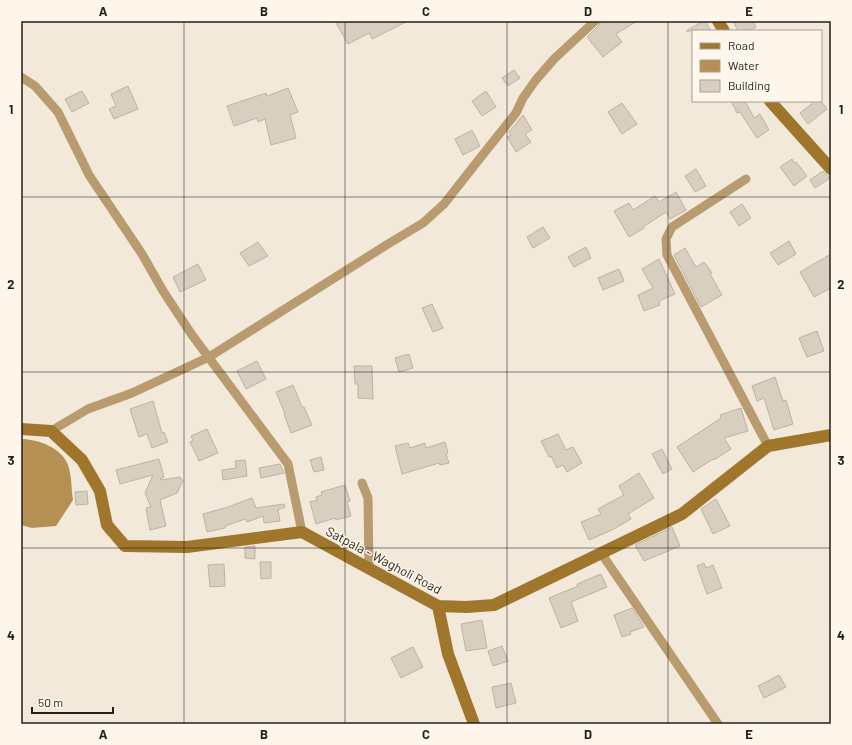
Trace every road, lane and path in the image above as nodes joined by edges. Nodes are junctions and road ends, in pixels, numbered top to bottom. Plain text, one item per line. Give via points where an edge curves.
1 (594, 21) edge
2 (718, 21) edge
3 (723, 30) edge
4 (21, 77) edge
5 (771, 102) edge
6 (831, 169) edge
7 (746, 179) dead end
8 (209, 357) junction
9 (21, 430) edge
10 (51, 431) junction
11 (831, 436) edge
12 (768, 446) junction
13 (362, 483) dead end
14 (302, 532) junction
15 (601, 552) junction
16 (369, 569) junction
17 (438, 606) junction
18 (474, 724) edge
19 (718, 724) edge

1 - 8 street via 535,81 516,113 444,204 424,224
2 - 3 main road
4 - 8 street via 35,86 58,112 89,175
5 - 6 main road
7 - 12 street via 672,227 666,239 667,254
8 - 10 street via 132,393 88,409
8 - 14 street via 288,464
9 - 10 main road
10 - 14 main road via 82,460 100,491 107,525 125,546 187,547
11 - 12 main road, Satpala - Wagholi Road
12 - 15 main road, Satpala - Wagholi Road via 682,514
13 - 16 street via 368,498
14 - 16 main road, Satpala - Wagholi Road
15 - 17 main road, Satpala - Wagholi Road via 494,605
15 - 19 street
16 - 17 main road, Satpala - Wagholi Road
17 - 18 main road via 448,654

